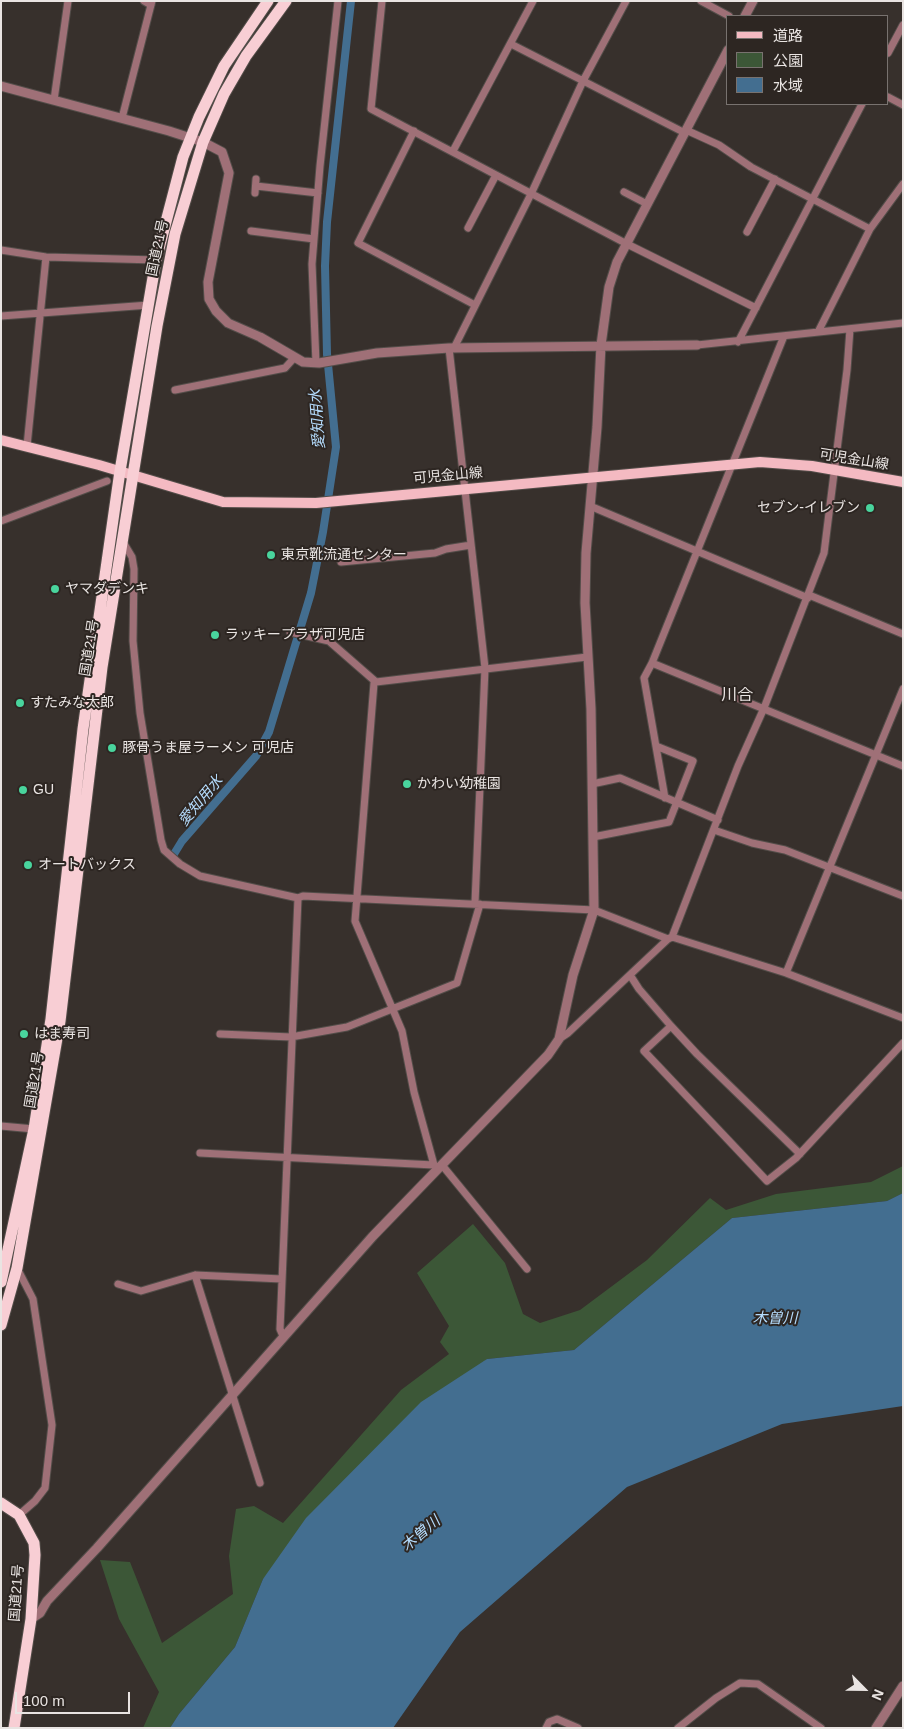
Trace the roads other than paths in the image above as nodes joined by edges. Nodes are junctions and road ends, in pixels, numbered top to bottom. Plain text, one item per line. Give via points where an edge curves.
1 (68, 1) edge
2 (268, 1) edge
3 (286, 1) edge
4 (338, 1) edge
5 (382, 1) edge
6 (533, 1) edge
7 (626, 1) edge
8 (701, 1) edge
9 (753, 1) edge
10 (149, 2) edge
11 (727, 15) edge
12 (746, 15) edge
13 (903, 25) edge
14 (511, 44) junction
15 (889, 52) edge
16 (726, 54) edge
17 (583, 81) junction
18 (1, 86) edge
19 (889, 98) edge
20 (54, 100) junction
21 (861, 105) edge
22 (903, 105) edge
23 (122, 118) junction
24 (414, 131) junction
25 (685, 132) junction
26 (190, 138) junction
27 (203, 142) junction
28 (453, 151) junction
29 (496, 175) junction
30 (775, 180) junction
31 (903, 184) edge
32 (256, 186) dead end
33 (624, 192) dead end
34 (318, 193) junction
35 (531, 194) junction
36 (813, 199) junction
37 (647, 204) junction
38 (468, 228) dead end
39 (870, 229) junction
40 (251, 231) dead end
41 (747, 232) dead end
42 (314, 239) junction
43 (627, 244) junction
44 (1, 250) edge
45 (46, 257) junction
46 (156, 260) junction
47 (149, 305) junction
48 (475, 305) junction
49 (756, 308) junction
50 (40, 313) junction
51 (1, 316) edge
52 (903, 323) edge
53 (850, 329) junction
54 (818, 332) junction
55 (784, 336) junction
56 (738, 342) junction
57 (601, 345) junction
58 (696, 345) joint
59 (452, 348) junction
60 (294, 358) junction
61 (318, 363) junction
62 (175, 390) dead end
63 (1, 440) edge
64 (26, 446) junction
65 (732, 464) junction
66 (120, 471) junction
67 (835, 471) junction
68 (134, 475) junction
69 (593, 478) junction
70 (107, 481) dead end
71 (903, 482) edge
72 (466, 489) junction
73 (590, 506) junction
74 (1, 521) edge
75 (123, 542) junction
76 (471, 545) junction
77 (696, 551) junction
78 (340, 562) dead end
79 (809, 596) junction
80 (290, 632) dead end
81 (903, 634) edge
82 (587, 657) junction
83 (652, 663) junction
84 (485, 668) junction
85 (376, 682) junction
86 (903, 689) edge
87 (764, 708) junction
88 (656, 746) junction
89 (876, 755) junction
90 (903, 766) edge
91 (592, 784) junction
92 (665, 798) junction
93 (677, 803) junction
94 (718, 820) junction
95 (714, 830) junction
96 (593, 837) junction
97 (829, 868) junction
98 (903, 896) edge
99 (298, 898) junction
100 (358, 900) junction
101 (477, 904) junction
102 (594, 910) junction
103 (670, 938) junction
104 (786, 973) junction
105 (630, 975) junction
106 (392, 1010) junction
107 (903, 1018) edge
108 (671, 1026) junction
109 (220, 1034) dead end
110 (291, 1037) junction
111 (559, 1039) junction
112 (903, 1043) edge
113 (1, 1126) edge
114 (34, 1129) junction
115 (200, 1153) dead end
116 (800, 1154) junction
117 (286, 1158) junction
118 (438, 1166) junction
119 (18, 1268) junction
120 (527, 1269) dead end
121 (195, 1275) junction
122 (282, 1279) junction
123 (1, 1282) edge
124 (118, 1284) dead end
125 (1, 1325) edge
126 (284, 1336) junction
127 (232, 1396) junction
128 (260, 1483) dead end
129 (1, 1503) edge
130 (20, 1514) junction
131 (31, 1619) junction
132 (903, 1686) edge
133 (14, 1728) edge
134 (546, 1728) edge
135 (578, 1728) edge
136 (678, 1728) edge
137 (821, 1728) edge
138 (876, 1728) edge

1 - 20 street
2 - 26 highway, 国道21号 via 224,66
3 - 27 highway, 国道21号 via 235,73
4 - 34 street
5 - 24 street via 371,109
6 - 14 street
7 - 17 street
8 - 11 street
9 - 12 street
10 - 23 street
13 - 15 street
14 - 17 street
14 - 28 street
16 - 25 street
17 - 25 street
17 - 35 street
18 - 20 street
19 - 22 street
20 - 23 street
21 - 36 street
23 - 26 street
24 - 28 street
24 - 48 street via 358,243
25 - 30 street via 719,145 751,168
25 - 37 street
26 - 27 street
26 - 46 highway, 国道21号
27 - 60 street via 222,152 229,173 208,282 209,299 228,323 260,337
27 - 68 highway, 国道21号 via 175,234
28 - 29 street
29 - 35 street
29 - 38 street
30 - 36 street
30 - 41 street
31 - 39 street
32 - 34 street
33 - 37 street
34 - 42 street
35 - 43 street
35 - 48 street
36 - 39 street
36 - 49 street
37 - 43 street
39 - 54 street
40 - 42 street
42 - 61 street via 312,264
43 - 49 street
43 - 57 street via 612,275
44 - 45 street
45 - 46 street
45 - 50 street
46 - 47 highway, 国道21号
47 - 50 street
47 - 66 highway, 国道21号
48 - 59 street
49 - 56 street
50 - 51 street
50 - 64 street
52 - 53 street
53 - 54 street
53 - 67 street
54 - 55 street
55 - 56 street
55 - 65 street
56 - 58 street
57 - 58 street
57 - 59 street
57 - 69 street
59 - 61 street via 377,353
59 - 72 street
60 - 61 street
60 - 62 street via 285,368
63 - 64 main road, 可児金山線
64 - 66 main road, 可児金山線
65 - 67 main road, 可児金山線 via 786,464
65 - 69 main road, 可児金山線
65 - 77 street
66 - 68 main road, 可児金山線
66 - 114 highway, 国道21号 via 83,729 51,1020
67 - 71 main road, 可児金山線
67 - 79 street via 824,553
68 - 72 main road, 可児金山線 via 223,502 316,503
68 - 75 highway, 国道21号
69 - 72 main road, 可児金山線
69 - 73 street
70 - 74 street
72 - 76 street
73 - 77 street
73 - 82 street via 585,595
75 - 99 street via 132,557 134,570 133,641 140,713 164,850 200,876
75 - 119 highway, 国道21号 via 93,729 60,1020
76 - 78 street via 435,553
76 - 84 street
77 - 79 street
77 - 83 street
79 - 81 street
79 - 87 street
80 - 85 street via 329,641
82 - 84 street
82 - 91 street
83 - 87 street
83 - 88 street via 644,678
84 - 85 street
84 - 101 street
85 - 100 street
86 - 89 street
87 - 89 street
87 - 94 street
88 - 92 street
88 - 93 street via 693,761
89 - 90 street
89 - 97 street
91 - 92 street via 620,778
91 - 96 street
92 - 93 street
93 - 94 street
93 - 96 street via 669,822
94 - 95 street
95 - 97 street via 784,850
95 - 103 street
96 - 102 street
97 - 98 street
97 - 104 street
99 - 100 street
99 - 110 street
100 - 101 street
100 - 106 street via 355,921 358,931
101 - 102 street
101 - 106 street via 456,983
102 - 103 street
102 - 111 street via 573,975
103 - 104 street
103 - 105 street
104 - 107 street
105 - 108 street
105 - 111 street
106 - 110 street via 347,1026
106 - 118 street via 402,1031 414,1092
108 - 116 street
108 - 116 street via 644,1051 767,1181
109 - 110 street
110 - 117 street
111 - 118 street via 548,1055
112 - 116 street
113 - 114 street
114 - 123 highway, 国道21号
115 - 117 street
117 - 118 street
117 - 122 street
118 - 120 street
118 - 126 street
119 - 125 highway, 国道21号
119 - 130 street via 33,1299 52,1425 45,1488
121 - 122 street
121 - 124 street via 144,1291
121 - 127 street
122 - 126 street via 280,1329
126 - 127 street
127 - 128 street
127 - 131 street via 47,1601 40,1613
129 - 130 highway
130 - 131 highway, 国道21号 via 34,1543
131 - 133 highway, 国道21号
132 - 138 street
134 - 135 street via 549,1722 557,1719
136 - 137 street via 740,1683 758,1684

